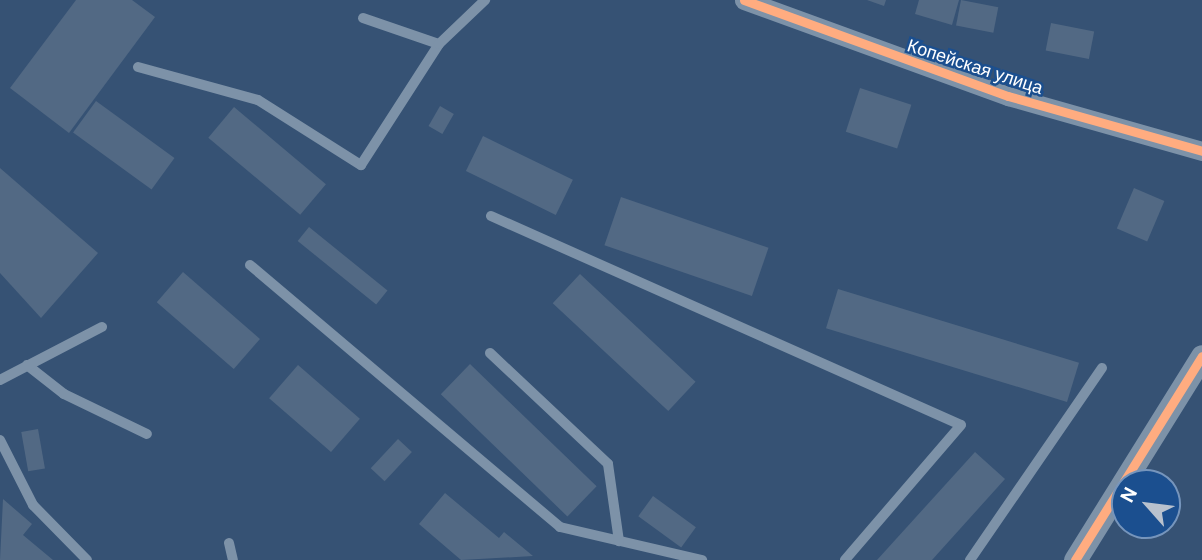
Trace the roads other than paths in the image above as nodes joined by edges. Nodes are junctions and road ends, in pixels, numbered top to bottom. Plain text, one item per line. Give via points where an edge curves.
1 (485, 0) edge
2 (744, 0) edge
3 (363, 18) dead end
4 (439, 44) junction
5 (138, 67) dead end
6 (1202, 151) edge
7 (491, 216) dead end
8 (250, 265) dead end
9 (102, 327) dead end
10 (491, 353) dead end
11 (1202, 356) edge
12 (27, 365) junction
13 (1102, 368) dead end
14 (0, 380) edge
15 (147, 434) dead end
16 (0, 440) edge
17 (619, 541) junction
18 (229, 543) dead end
19 (87, 560) edge
20 (233, 560) edge
21 (702, 560) edge
22 (845, 560) edge
23 (970, 560) edge
24 (1074, 560) edge

1 - 4 lane
2 - 6 street, Копейская улица via 1008,96
3 - 4 lane
4 - 5 lane via 361,165 258,100
7 - 22 lane via 961,425
8 - 17 lane via 560,527
9 - 12 lane
10 - 17 lane via 608,464
11 - 24 street
12 - 14 lane
12 - 15 lane via 64,394
13 - 23 lane
16 - 19 lane via 33,505
17 - 21 lane
18 - 20 lane

